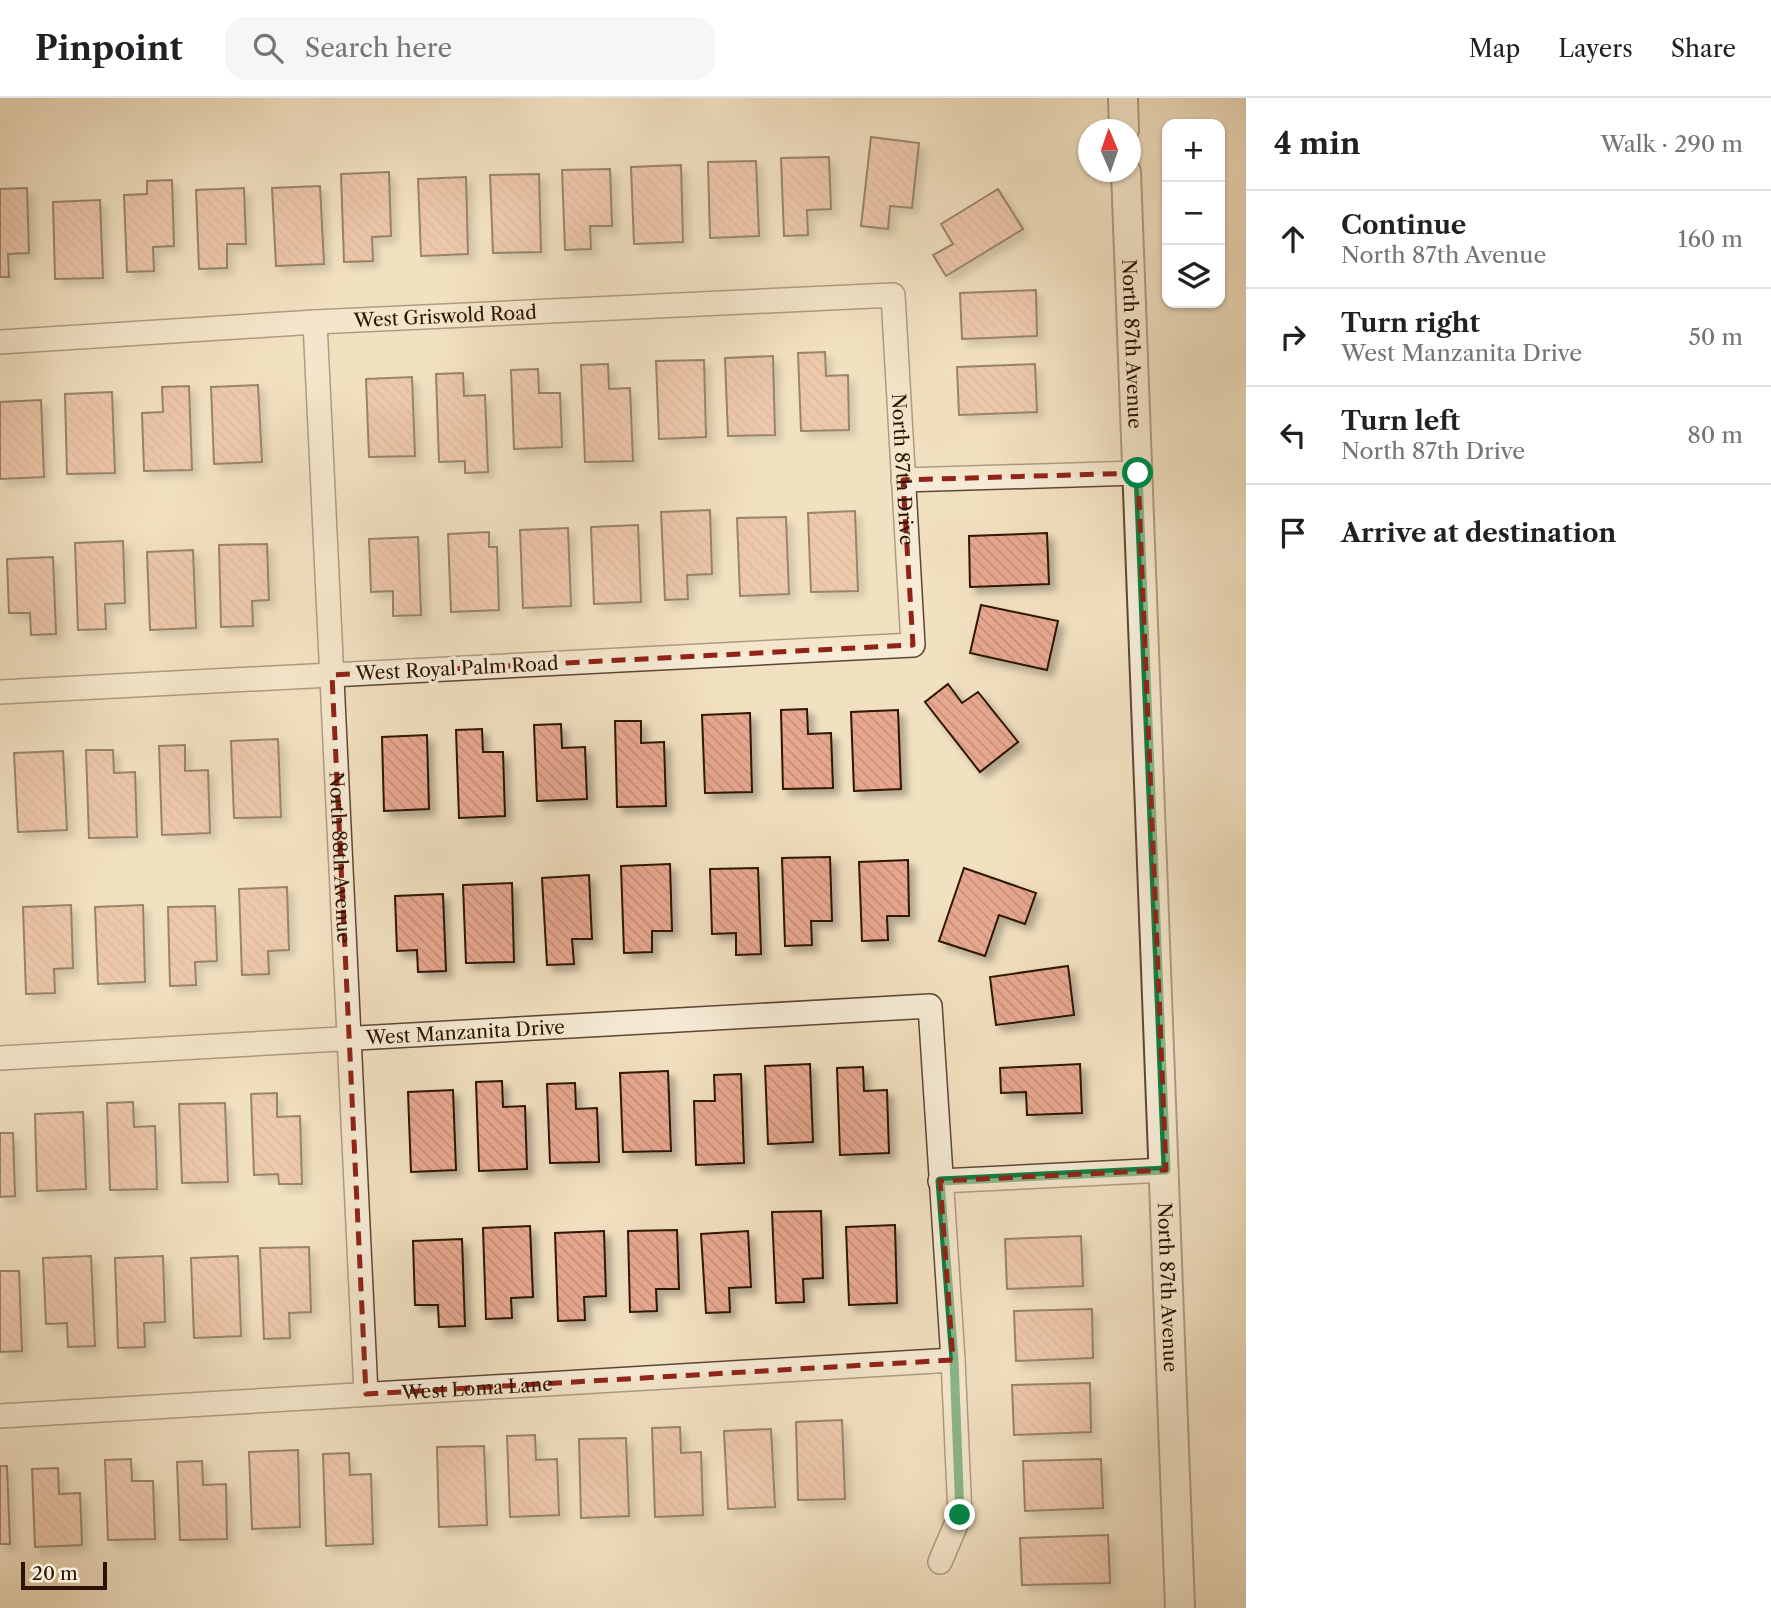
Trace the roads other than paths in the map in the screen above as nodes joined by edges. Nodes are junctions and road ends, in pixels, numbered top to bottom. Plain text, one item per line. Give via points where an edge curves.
1 (1123, 98) edge
2 (1124, 119) edge
3 (1126, 182) edge
4 (893, 295) joint
5 (315, 321) junction
6 (0, 342) edge
7 (1138, 473) junction
8 (904, 480) junction
9 (913, 645) joint
10 (332, 675) junction
11 (0, 692) edge
12 (349, 1038) junction
13 (0, 1058) edge
14 (1166, 1170) junction
15 (940, 1181) junction
16 (954, 1360) junction
17 (366, 1394) junction
18 (0, 1416) edge
19 (940, 1562) dead end
20 (1180, 1608) edge

1 - 2 street
3 - 7 street, North 87th Avenue
4 - 5 street, West Griswold Road
4 - 8 street, North 87th Drive
5 - 6 street, West Griswold Road
5 - 10 street, North 88th Avenue
7 - 8 street
7 - 14 street, North 87th Avenue
8 - 9 street, North 87th Drive
9 - 10 street, West Royal Palm Road
10 - 11 street, West Royal Palm Road
10 - 12 street, North 88th Avenue
12 - 13 street, West Manzanita Drive
12 - 15 street, West Manzanita Drive via 930,1006
12 - 17 street, North 88th Avenue
14 - 15 street
14 - 20 street, North 87th Avenue
15 - 16 street
16 - 17 street, West Loma Lane
16 - 19 street via 960,1515
17 - 18 street, West Loma Lane

